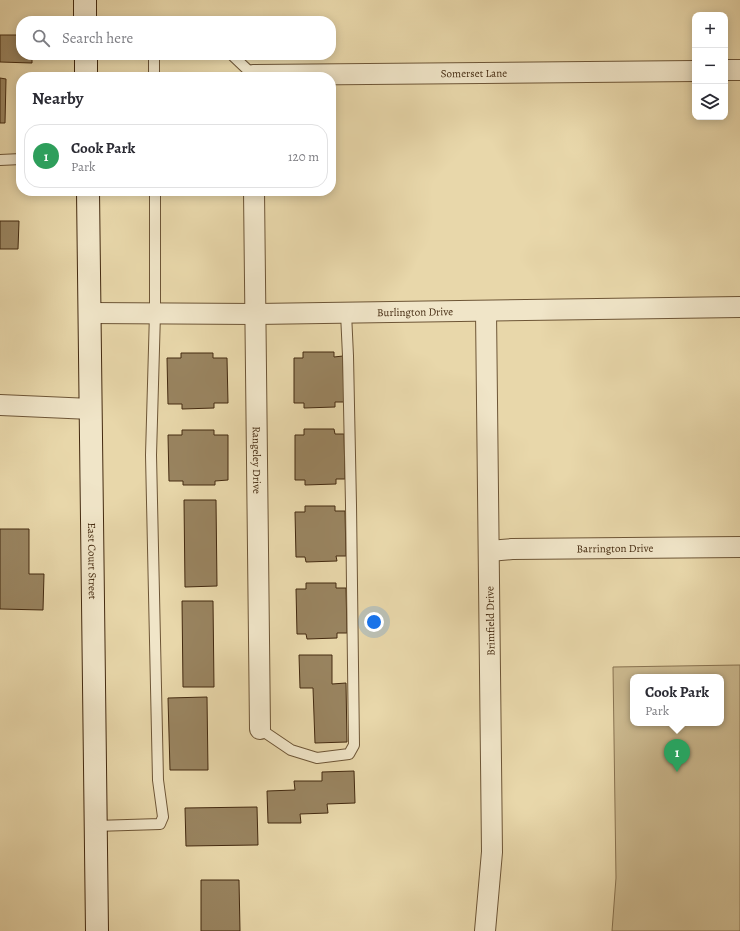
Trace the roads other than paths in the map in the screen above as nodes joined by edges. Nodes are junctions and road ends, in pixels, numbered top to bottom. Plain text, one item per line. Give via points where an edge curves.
1 (85, 0) edge
2 (85, 16) edge
3 (86, 60) edge
4 (154, 60) edge
5 (237, 60) edge
6 (728, 70) edge
7 (740, 70) edge
8 (692, 71) edge
9 (86, 72) edge
10 (154, 72) edge
11 (249, 72) edge
12 (336, 75) edge
13 (16, 159) edge
14 (0, 160) edge
15 (88, 196) edge
16 (155, 196) edge
17 (254, 196) edge
18 (740, 307) edge
19 (486, 311) junction
20 (90, 313) junction
21 (155, 313) junction
22 (346, 313) junction
23 (256, 314) junction
24 (0, 405) edge
25 (91, 409) junction
26 (740, 547) edge
27 (489, 552) junction
28 (260, 729) joint
29 (95, 826) junction
30 (97, 931) edge
31 (485, 931) edge

1 - 2 street
3 - 9 street
4 - 10 lane
5 - 11 lane
6 - 7 street
8 - 12 street, Somerset Lane
13 - 14 lane
15 - 20 street, East Court Street
16 - 21 lane
17 - 23 street, Rangeley Drive
18 - 19 street, Burlington Drive
19 - 22 street, Burlington Drive
19 - 27 street, Brimfield Drive
20 - 21 street, Burlington Drive
20 - 25 street, East Court Street
21 - 23 street, Burlington Drive
21 - 29 lane via 151,463 158,780 163,817 160,824
22 - 23 street, Burlington Drive
22 - 28 lane via 354,745 349,754 317,758 291,750
23 - 28 street, Rangeley Drive
24 - 25 street
25 - 29 street, East Court Street
26 - 27 street, Barrington Drive via 512,549
27 - 31 street, Brimfield Drive via 492,852
29 - 30 street, East Court Street

